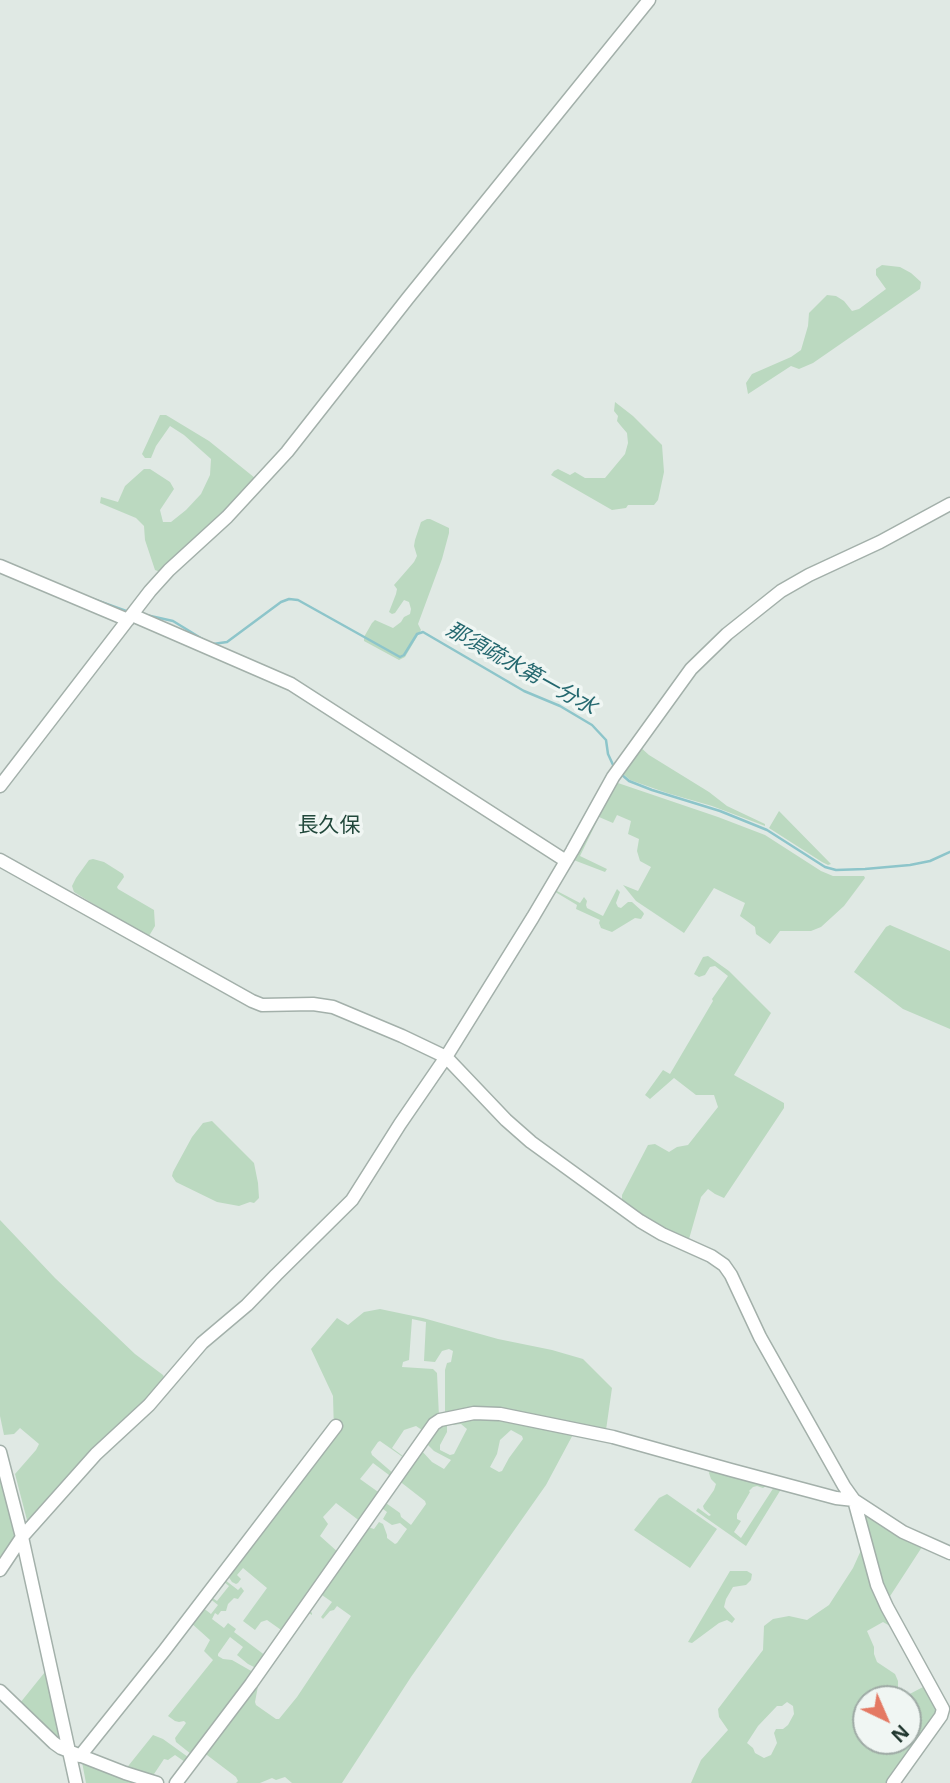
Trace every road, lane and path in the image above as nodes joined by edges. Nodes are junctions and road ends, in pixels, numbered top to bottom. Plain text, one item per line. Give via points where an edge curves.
1 (649, 0) edge
2 (950, 504) edge
3 (0, 566) edge
4 (130, 617) junction
5 (0, 786) edge
6 (0, 860) edge
7 (566, 861) junction
8 (446, 1057) junction
9 (336, 1426) dead end
10 (0, 1452) edge
11 (854, 1500) junction
12 (22, 1537) junction
13 (950, 1553) edge
14 (0, 1570) edge
15 (0, 1690) edge
16 (75, 1754) junction
17 (76, 1783) edge
18 (157, 1783) edge
19 (176, 1783) edge
20 (893, 1783) edge

1 - 4 street via 287,452 227,517 169,570
2 - 7 street via 781,591 707,652 613,777
3 - 4 street
4 - 5 street
4 - 7 street via 291,684
6 - 8 street via 252,1001 333,1007
7 - 8 street
8 - 11 street via 531,1142 640,1221 724,1265
8 - 12 street via 352,1200 247,1305 202,1343
9 - 16 street via 164,1651
10 - 12 street
11 - 13 street via 903,1532
11 - 19 street via 613,1437 500,1413 440,1420
11 - 20 street via 877,1585 943,1709
12 - 14 street
12 - 16 street
15 - 16 street via 54,1743
16 - 17 street
16 - 18 street

